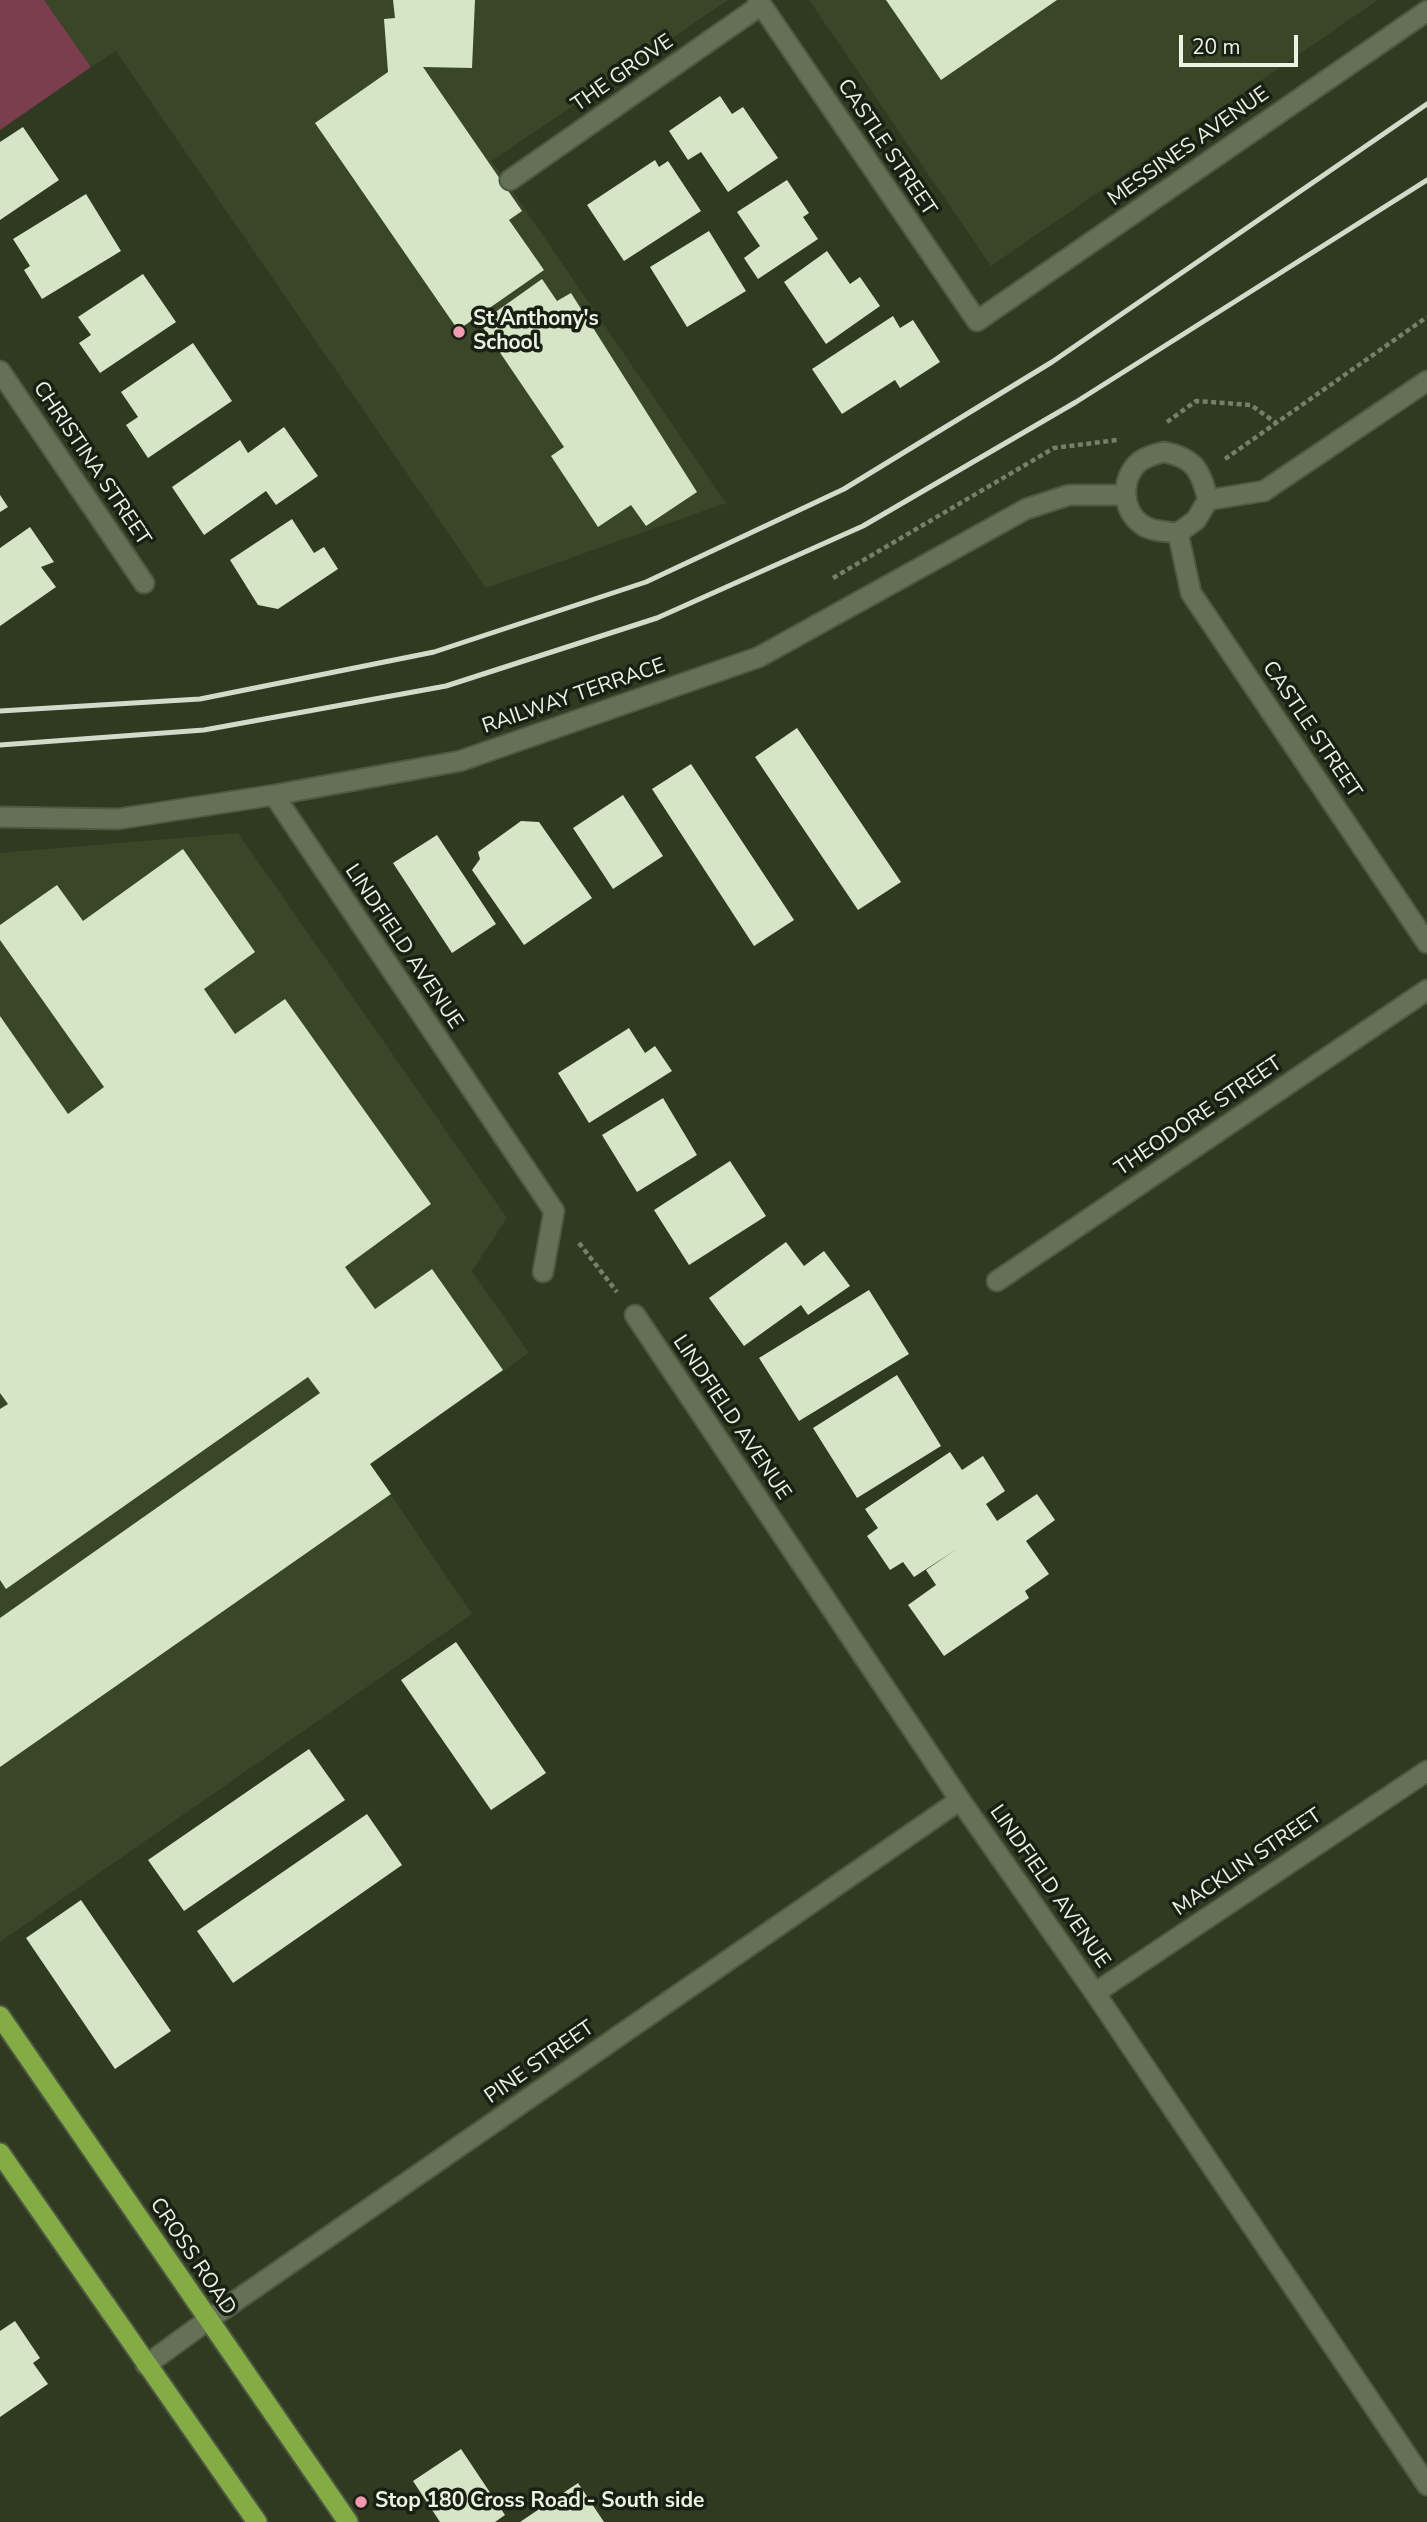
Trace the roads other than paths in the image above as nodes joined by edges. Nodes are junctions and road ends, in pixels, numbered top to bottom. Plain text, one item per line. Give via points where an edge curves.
1 (760, 2) edge
2 (1427, 11) edge
3 (510, 180) dead end
4 (977, 321) joint
5 (0, 371) edge
6 (1427, 381) edge
7 (1124, 495) junction
8 (1208, 500) junction
9 (1178, 533) junction
10 (144, 583) dead end
11 (274, 796) junction
12 (0, 817) edge
13 (1427, 943) edge
14 (1427, 990) edge
15 (543, 1272) dead end
16 (997, 1281) dead end
17 (635, 1315) road end
18 (1427, 1771) edge
19 (960, 1800) junction
20 (1095, 1993) junction
21 (0, 2016) edge
22 (0, 2153) edge
23 (208, 2320) junction
24 (146, 2365) junction
25 (1427, 2485) edge
26 (257, 2522) edge
27 (348, 2522) edge

1 - 3 street, THE GROVE
1 - 4 street, CASTLE STREET
2 - 4 street, MESSINES AVENUE
5 - 10 street, CHRISTINA STREET
6 - 8 street via 1265,491
7 - 8 street via 1139,463 1164,452 1189,460 1201,476
7 - 9 street via 1141,524
7 - 11 street, RAILWAY TERRACE via 1069,495 1026,509 746,662 460,761
8 - 9 street via 1196,520
9 - 13 street, CASTLE STREET via 1191,593
11 - 12 street, RAILWAY TERRACE via 118,819
11 - 15 street, LINDFIELD AVENUE via 554,1211
14 - 16 street, THEODORE STREET
17 - 19 street, LINDFIELD AVENUE
18 - 20 street, MACKLIN STREET
19 - 20 street, LINDFIELD AVENUE
19 - 23 street, PINE STREET
20 - 25 street, LINDFIELD AVENUE
21 - 23 highway, CROSS ROAD
22 - 24 highway
23 - 24 street, PINE STREET
23 - 27 highway, CROSS ROAD
24 - 26 highway

